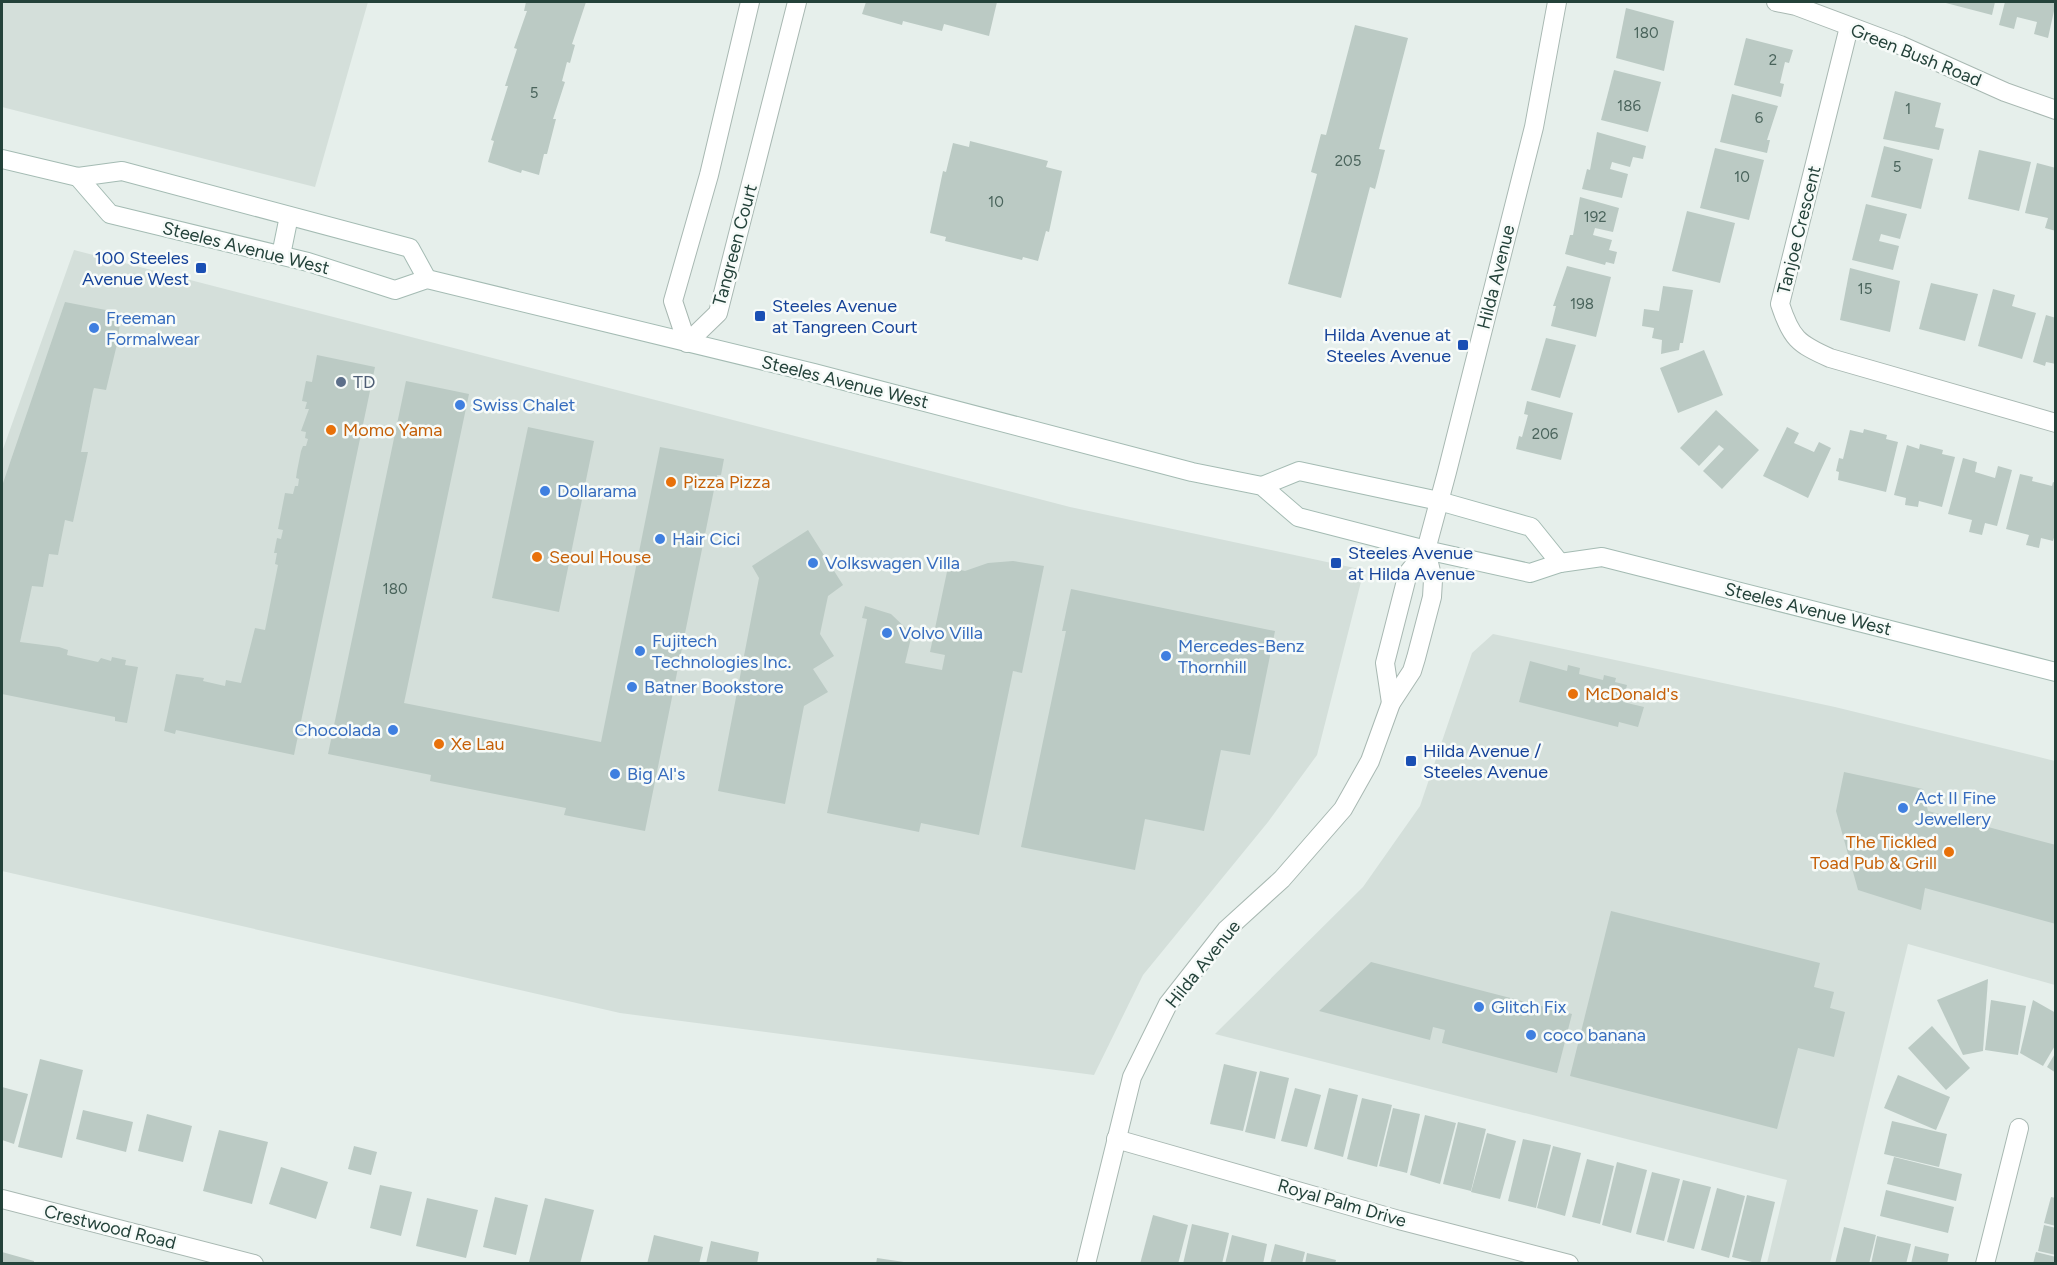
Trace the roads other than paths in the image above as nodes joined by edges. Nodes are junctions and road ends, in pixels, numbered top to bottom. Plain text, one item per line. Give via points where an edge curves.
1 (750, 2) edge
2 (797, 2) edge
3 (1557, 2) edge
4 (1776, 2) edge
5 (1849, 27) junction
6 (2055, 110) edge
7 (2, 159) edge
8 (78, 177) junction
9 (289, 216) junction
10 (281, 255) junction
11 (427, 279) junction
12 (687, 343) junction
13 (2055, 423) edge
14 (1262, 486) junction
15 (1439, 501) junction
16 (1426, 550) junction
17 (1560, 563) junction
18 (2055, 672) edge
19 (1391, 703) junction
20 (2019, 1128) dead end
21 (1116, 1139) junction
22 (2, 1199) edge
23 (254, 1263) edge
24 (1086, 1263) edge
25 (1569, 1263) edge
26 (1986, 1263) edge

1 - 12 street via 709,175 673,301
2 - 12 street, Tangreen Court via 718,313
3 - 15 street, Hilda Avenue via 1534,127
4 - 5 street, Green Bush Road
5 - 6 street, Green Bush Road
5 - 13 street, Tanjoe Crescent via 1780,304 1786,324 1802,345 1830,358
7 - 8 street
8 - 9 street via 123,171
8 - 10 street, Steeles Avenue West via 110,214
9 - 10 street
9 - 11 street via 410,248
10 - 11 street, Steeles Avenue West via 395,290
11 - 12 street, Steeles Avenue West
12 - 14 street, Steeles Avenue West via 1192,472
14 - 15 street via 1299,471
14 - 16 street, Steeles Avenue West via 1298,517
15 - 16 street, Hilda Avenue
15 - 17 street via 1531,527
16 - 17 street, Steeles Avenue West via 1530,573
16 - 19 street, Hilda Avenue via 1408,573 1385,663
16 - 19 street, Hilda Avenue via 1433,580 1432,597 1412,670
17 - 18 street, Steeles Avenue West via 1602,557
19 - 21 street, Hilda Avenue via 1370,761 1343,809 1282,879 1226,930 1168,1004 1132,1077
20 - 26 street
21 - 24 street, Hilda Avenue
21 - 25 street, Royal Palm Drive via 1399,1220
22 - 23 street, Crestwood Road

